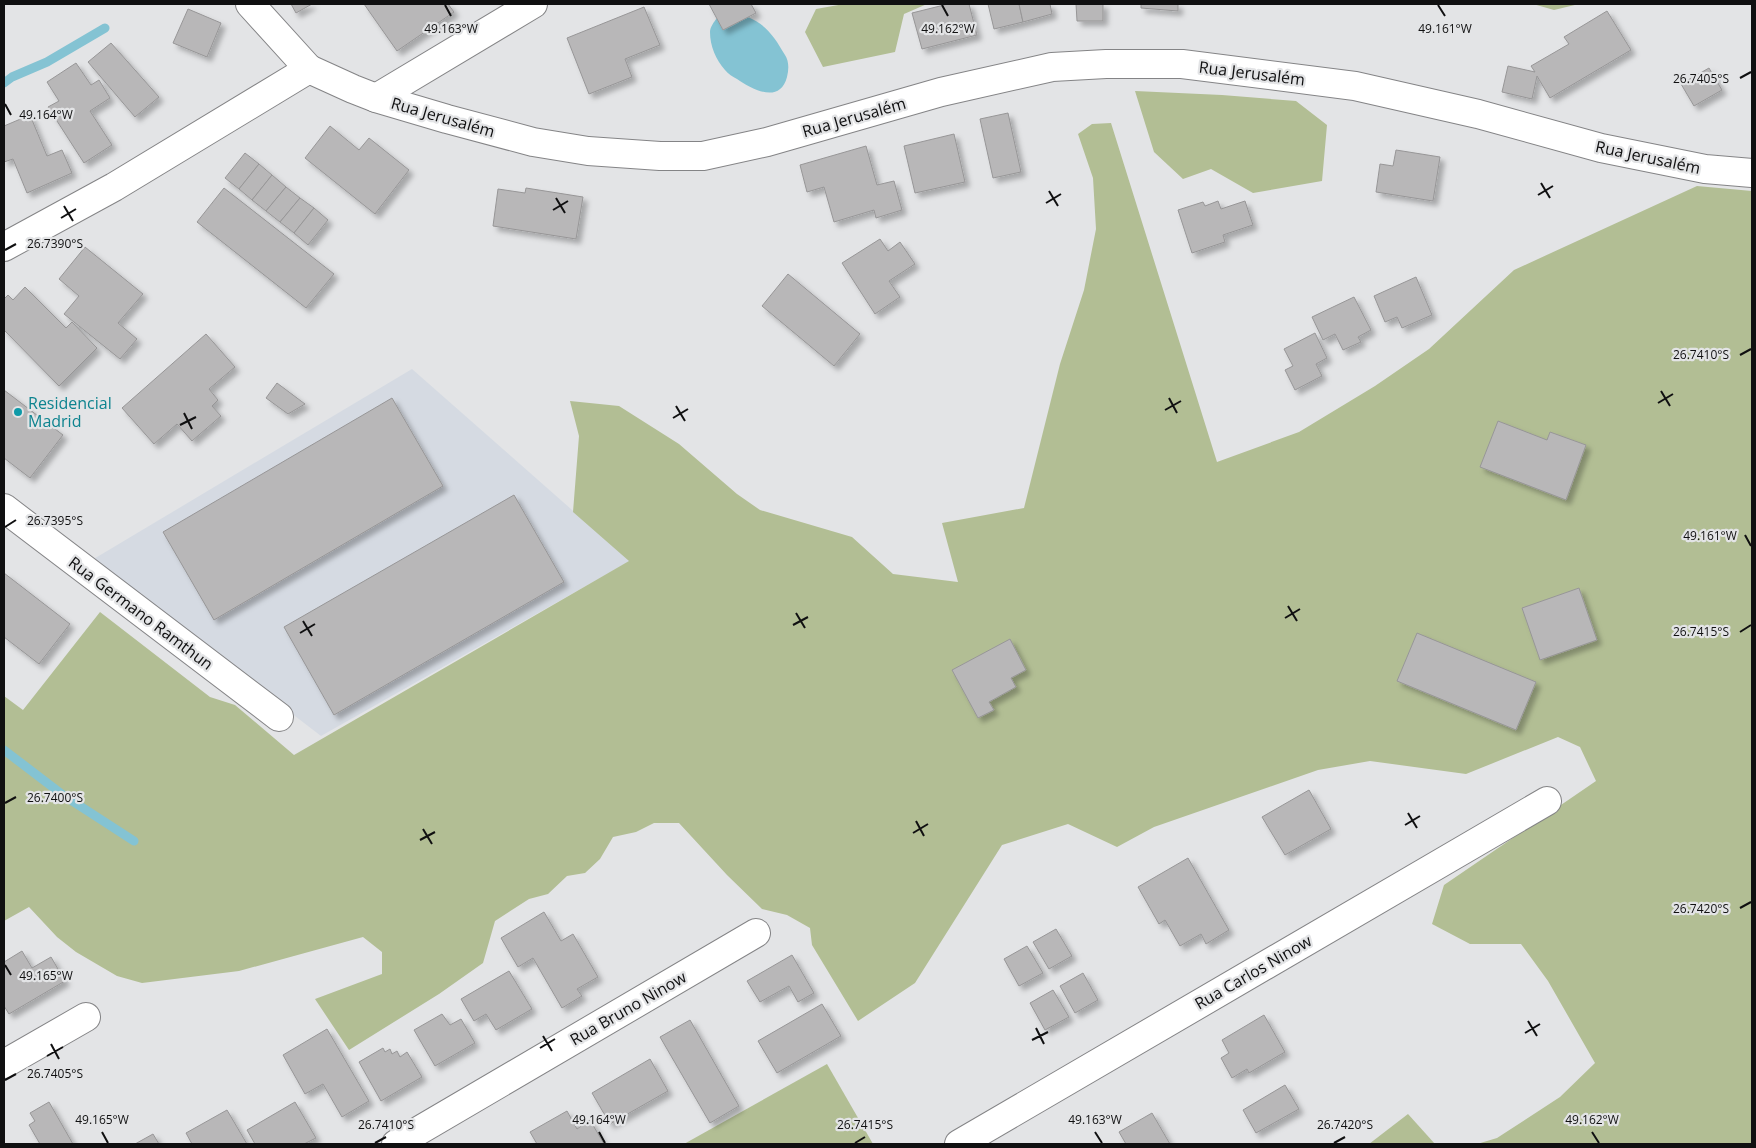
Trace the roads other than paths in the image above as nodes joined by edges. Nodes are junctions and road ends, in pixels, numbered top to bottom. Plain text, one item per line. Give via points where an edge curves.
1 (250, 4) edge
2 (532, 4) edge
3 (309, 69) junction
4 (376, 98) junction
5 (1752, 173) edge
6 (4, 246) edge
7 (4, 508) edge
8 (279, 717) dead end
9 (1548, 800) dead end
10 (756, 933) dead end
11 (86, 1017) dead end
12 (4, 1064) edge
13 (396, 1144) edge
14 (959, 1144) edge

1 - 3 street
2 - 4 street
3 - 4 street, Rua Jerusalém
3 - 6 street via 114,187
4 - 5 street, Rua Jerusalém via 533,142 588,151 703,156 767,142 941,92 1052,67 1182,64 1355,86 1478,114 1602,148 1705,169
7 - 8 street, Rua Germano Ramthun
9 - 14 street, Rua Carlos Ninow
10 - 13 street, Rua Bruno Ninow
11 - 12 street

